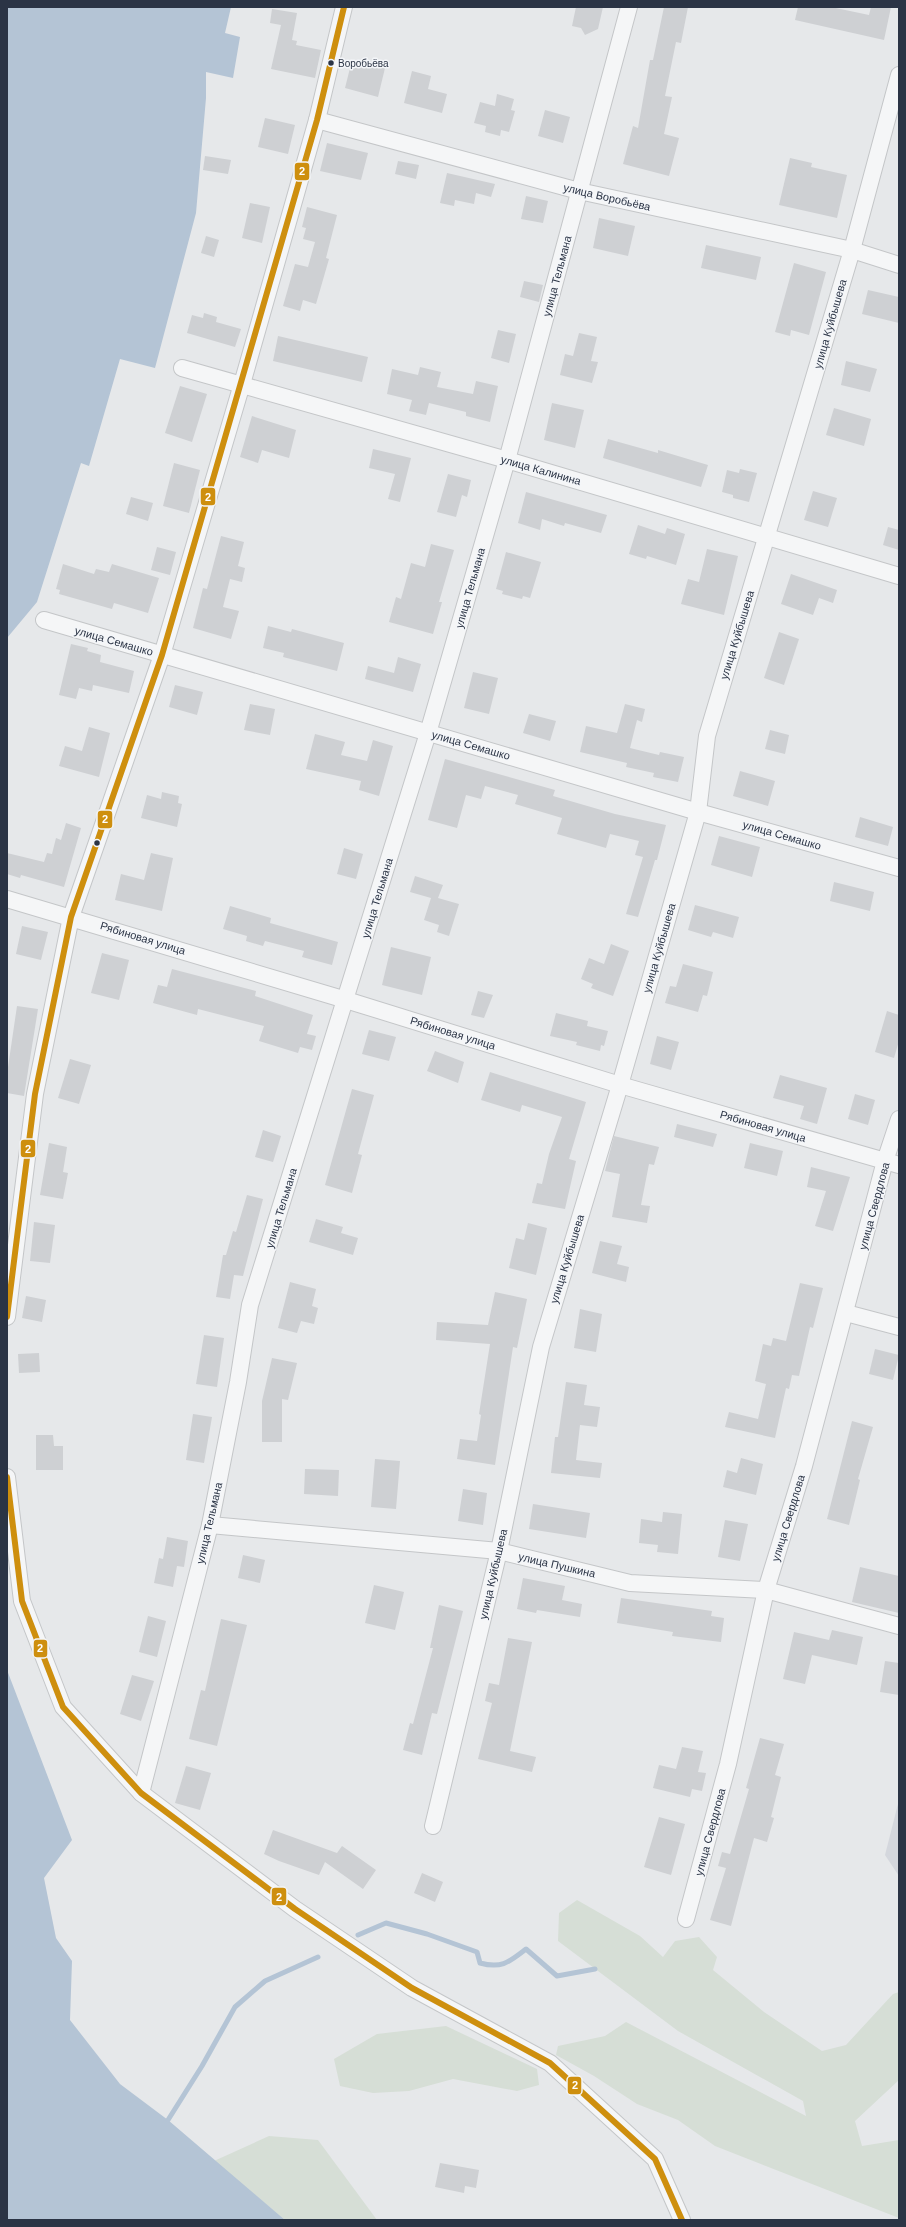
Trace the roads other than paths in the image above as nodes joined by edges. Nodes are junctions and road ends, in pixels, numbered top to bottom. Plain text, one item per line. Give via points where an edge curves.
1 (344, 7) edge
2 (629, 7) edge
3 (899, 75) edge
4 (317, 120) junction
5 (579, 191) junction
6 (852, 250) junction
7 (899, 265) edge
8 (182, 368) dead end
9 (242, 384) junction
10 (507, 460) junction
11 (768, 536) junction
12 (899, 576) edge
13 (44, 620) dead end
14 (162, 655) junction
15 (428, 733) junction
16 (698, 812) junction
17 (899, 868) edge
18 (7, 899) edge
19 (71, 917) junction
20 (346, 1000) junction
21 (620, 1085) junction
22 (899, 1119) edge
23 (892, 1163) edge
24 (846, 1313) junction
25 (7, 1317) edge
26 (899, 1327) edge
27 (7, 1477) edge
28 (210, 1525) junction
29 (499, 1551) junction
30 (766, 1590) junction
31 (899, 1626) edge
32 (141, 1792) junction
33 (433, 1826) dead end
34 (686, 1919) dead end
35 (682, 2220) edge

1 - 4 street
2 - 5 street, улица Тельмана
3 - 6 street, улица Куйбышева
4 - 5 street, улица Воробьёва
4 - 9 street
5 - 6 street, улица Воробьёва
5 - 10 street, улица Тельмана
6 - 7 street, улица Воробьёва
6 - 11 street, улица Куйбышева
8 - 9 street, улица Калинина
9 - 10 street, улица Калинина
9 - 14 street
10 - 11 street, улица Калинина
10 - 15 street, улица Тельмана
11 - 12 street, улица Калинина
11 - 16 street, улица Куйбышева via 707,736
13 - 14 street, улица Семашко
14 - 15 street, улица Семашко
14 - 19 street
15 - 16 street, улица Семашко
15 - 20 street, улица Тельмана
16 - 17 street, улица Семашко
16 - 21 street, улица Куйбышева
18 - 19 street, Рябиновая улица
19 - 20 street, Рябиновая улица
19 - 25 street via 35,1094
20 - 21 street, Рябиновая улица
20 - 28 street, улица Тельмана via 250,1305
21 - 23 street, Рябиновая улица
21 - 29 street, улица Куйбышева via 541,1347
22 - 23 street, улица Свердлова
23 - 24 street, улица Свердлова
24 - 26 street
24 - 30 street, улица Свердлова via 804,1466
27 - 32 street via 22,1601 63,1707
28 - 29 street, улица Пушкина
28 - 32 street, улица Тельмана
29 - 30 street, улица Пушкина via 630,1583
29 - 33 street, улица Куйбышева
30 - 31 street, улица Пушкина
30 - 34 street, улица Свердлова via 728,1764
32 - 35 street via 295,1909 412,1988 550,2063 655,2159

